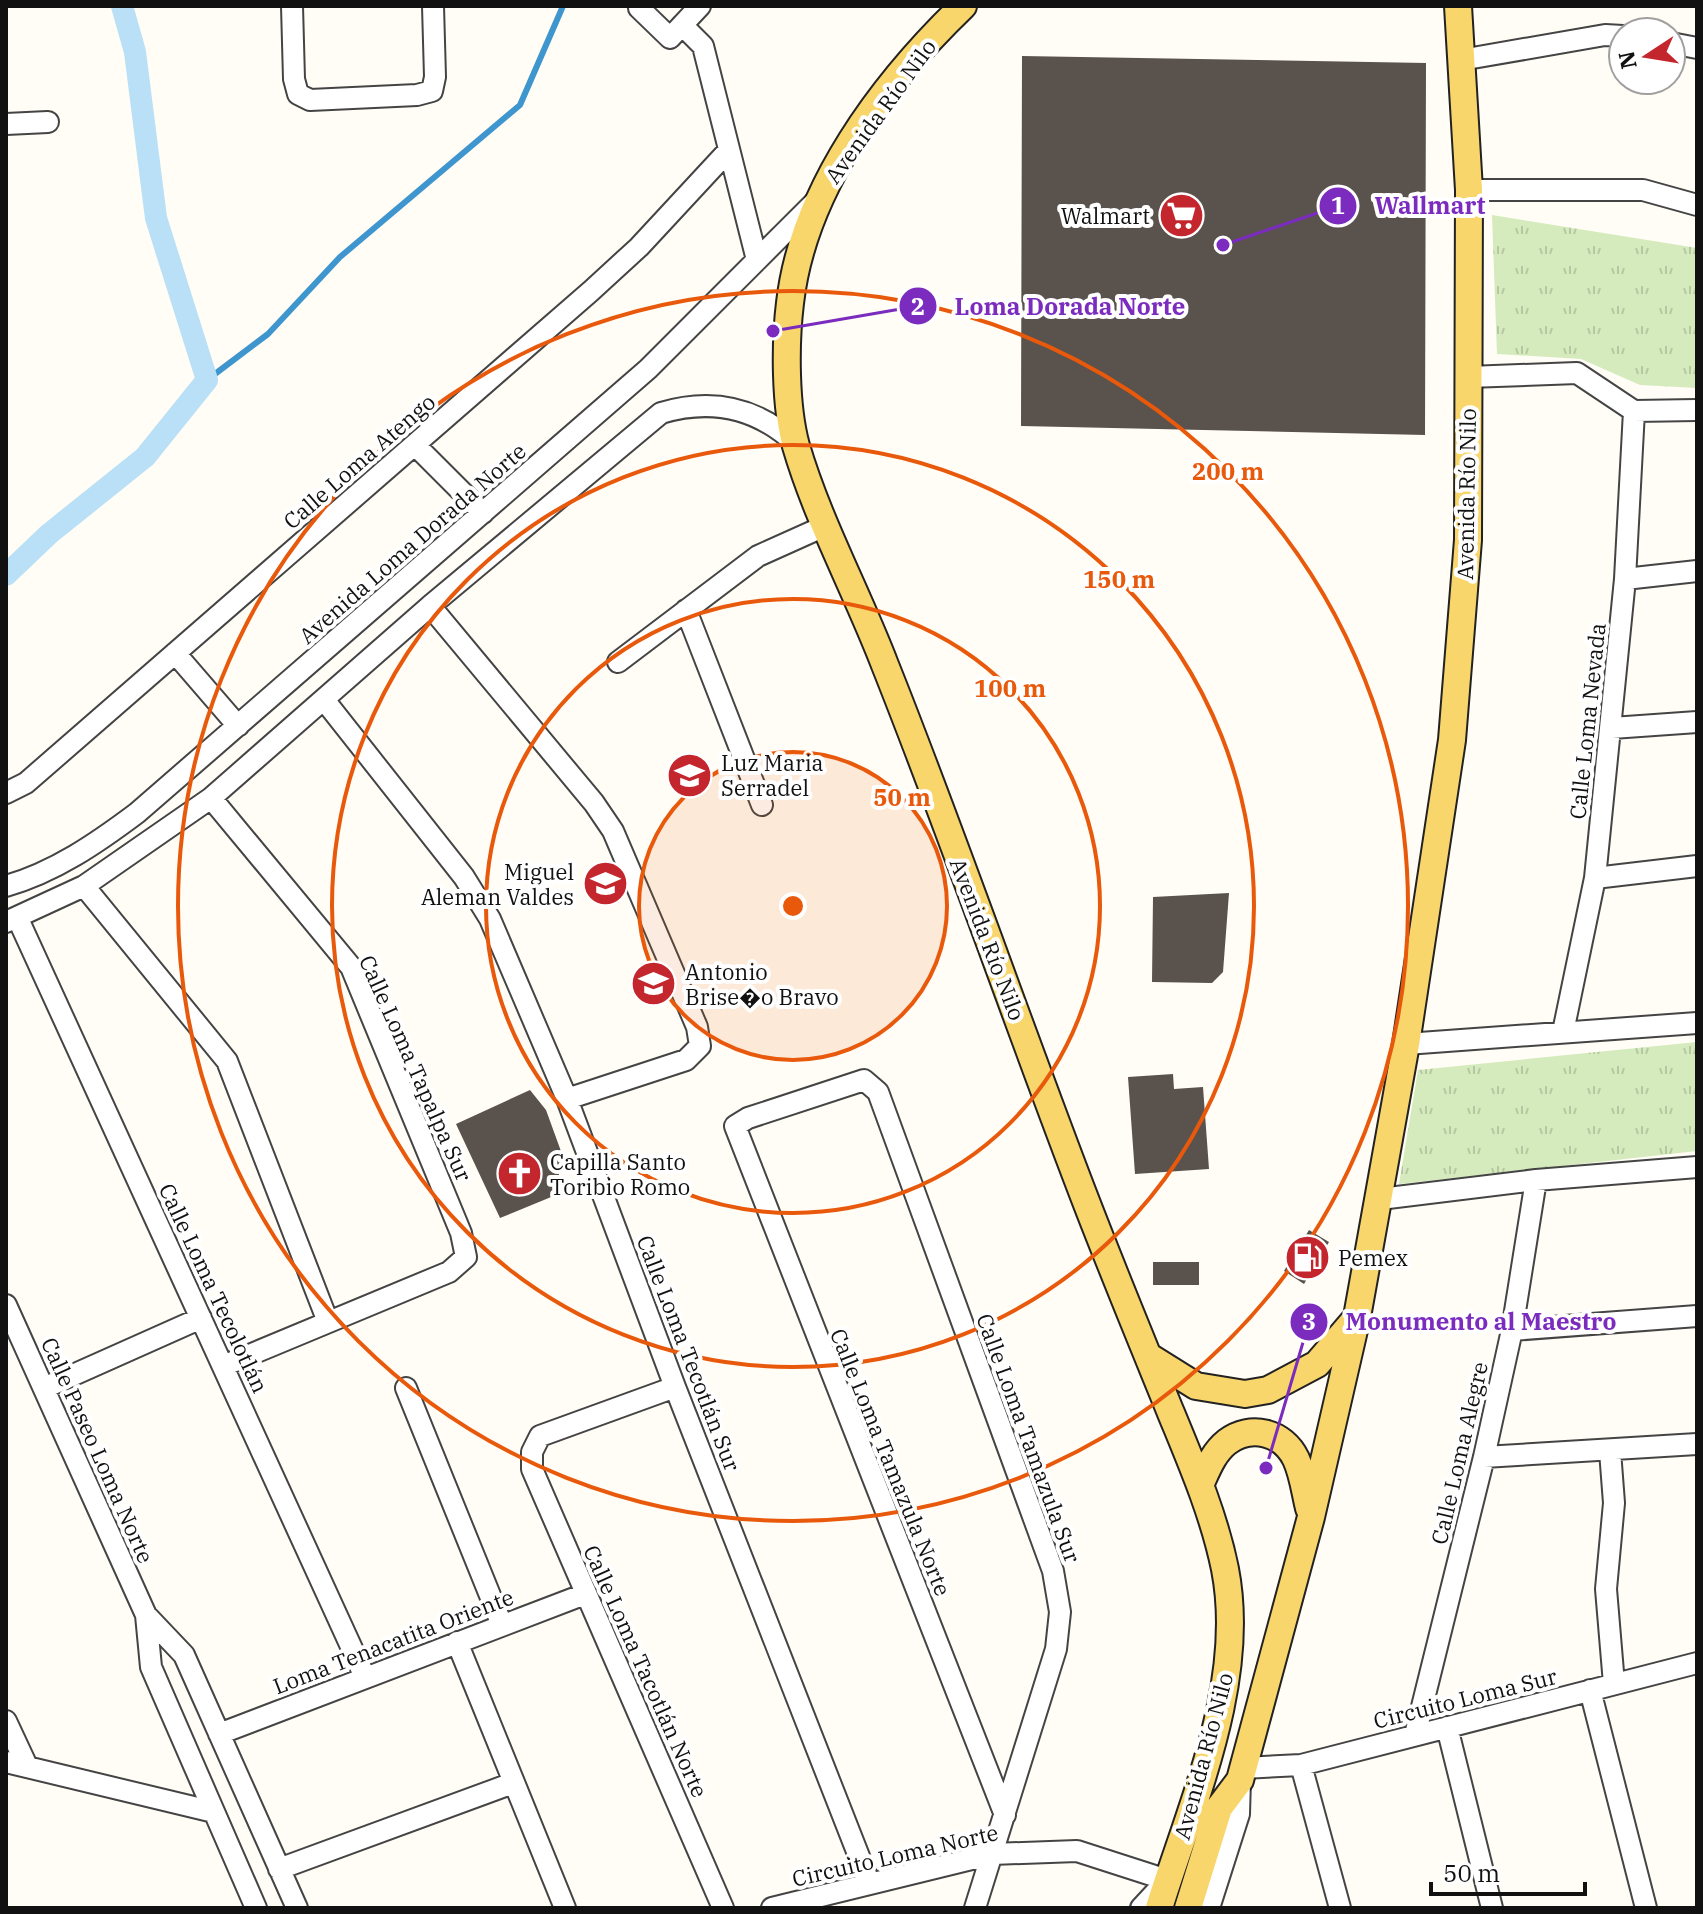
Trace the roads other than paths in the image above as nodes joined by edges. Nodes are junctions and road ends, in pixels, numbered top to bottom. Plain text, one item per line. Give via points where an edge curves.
1 (292, 6) edge
2 (433, 6) edge
3 (642, 6) edge
4 (700, 6) edge
5 (963, 6) edge
6 (1458, 6) edge
7 (682, 25) junction
8 (1607, 35) edge
9 (1461, 60) junction
10 (48, 122) dead end
11 (6, 124) edge
12 (729, 150) junction
13 (1469, 190) junction
14 (820, 198) junction
15 (1697, 205) edge
16 (757, 260) junction
17 (1468, 377) junction
18 (1697, 410) edge
19 (1634, 411) junction
20 (795, 443) junction
21 (415, 445) junction
22 (483, 513) junction
23 (827, 525) junction
24 (1697, 571) edge
25 (1625, 579) junction
26 (430, 606) junction
27 (686, 610) junction
28 (175, 653) junction
29 (618, 662) dead end
30 (325, 701) junction
31 (1697, 722) edge
32 (238, 726) junction
33 (1612, 728) junction
34 (6, 793) edge
35 (211, 798) junction
36 (762, 805) dead end
37 (1697, 866) edge
38 (1595, 878) junction
39 (6, 886) edge
40 (84, 886) junction
41 (12, 920) edge
42 (1697, 1023) edge
43 (1563, 1032) junction
44 (1406, 1044) junction
45 (567, 1099) junction
46 (735, 1126) joint
47 (1697, 1167) edge
48 (1536, 1180) junction
49 (1380, 1199) junction
50 (6, 1305) edge
51 (1697, 1316) edge
52 (1357, 1317) junction
53 (201, 1318) junction
54 (328, 1322) junction
55 (1512, 1330) junction
56 (14, 1346) edge
57 (1148, 1356) junction
58 (223, 1366) junction
59 (675, 1387) junction
60 (44, 1388) junction
61 (406, 1388) dead end
62 (1697, 1444) edge
63 (1610, 1451) junction
64 (1484, 1457) junction
65 (1200, 1485) junction
66 (1311, 1517) junction
67 (585, 1594) junction
68 (146, 1615) junction
69 (502, 1625) junction
70 (457, 1642) junction
71 (1697, 1663) edge
72 (365, 1677) junction
73 (1614, 1684) junction
74 (1590, 1690) junction
75 (6, 1721) edge
76 (1447, 1727) junction
77 (219, 1734) junction
78 (1415, 1735) junction
79 (6, 1762) edge
80 (1301, 1765) junction
81 (27, 1766) junction
82 (1242, 1774) junction
83 (513, 1783) junction
84 (214, 1812) junction
85 (1005, 1815) junction
86 (992, 1854) junction
87 (279, 1869) junction
88 (1167, 1880) junction
89 (869, 1882) junction
90 (822, 1901) edge
91 (256, 1908) edge
92 (297, 1908) edge
93 (565, 1908) edge
94 (723, 1908) edge
95 (772, 1908) edge
96 (975, 1908) edge
97 (1141, 1908) edge
98 (1159, 1908) edge
99 (1188, 1908) edge
100 (1209, 1908) edge
101 (1340, 1908) edge
102 (1492, 1908) edge
103 (1646, 1908) edge

1 - 2 street via 294,79 298,94 310,100 432,91
3 - 7 street via 670,38
4 - 7 street
5 - 14 main road, Avenida Río Nilo via 883,100
6 - 9 main road, Avenida Río Nilo
7 - 12 street via 703,46
8 - 9 street
9 - 13 main road, Avenida Río Nilo
10 - 11 street
12 - 16 street
12 - 21 street, Calle Loma Atengo via 639,247
13 - 15 street via 1643,190
13 - 17 main road, Avenida Río Nilo
14 - 16 street, Avenida Loma Dorada Norte
14 - 20 main road, Avenida Río Nilo via 790,300 787,367
16 - 22 street, Avenida Loma Dorada Norte via 648,369
17 - 19 street via 1577,373
17 - 44 main road, Avenida Río Nilo via 1468,540 1458,685
18 - 19 street
19 - 25 street, Calle Loma Nevada
20 - 23 main road, Avenida Río Nilo
20 - 26 street via 770,422 739,409 707,405 661,413
21 - 22 street
21 - 28 street, Calle Loma Atengo
22 - 32 street, Avenida Loma Dorada Norte
23 - 27 street via 758,556
23 - 57 main road, Avenida Río Nilo via 886,665
24 - 25 street
25 - 33 street, Calle Loma Nevada
26 - 30 street
26 - 45 street via 613,831 697,1027 700,1046 686,1060
27 - 29 street
27 - 36 street
28 - 32 street
28 - 34 street, Calle Loma Atengo via 26,783
30 - 35 street
30 - 45 street, Calle Loma Tecotlán Sur via 464,877 490,919
31 - 33 street
32 - 39 street, Avenida Loma Dorada Norte via 100,841
33 - 38 street, Calle Loma Nevada
35 - 40 street
35 - 54 street, Calle Loma Tapalpa Sur via 351,967 461,1233 466,1257 449,1272
37 - 38 street
38 - 43 street, Calle Loma Nevada
40 - 41 street
40 - 54 street via 227,1061
41 - 53 street, Calle Loma Tecolotlán
42 - 43 street
43 - 44 street
44 - 49 main road, Avenida Río Nilo
45 - 59 street, Calle Loma Tecotlán Sur
46 - 85 street, Calle Loma Tamazula Norte
46 - 85 street, Calle Loma Tamazula Sur via 864,1080 872,1084 1053,1571 1060,1612 1056,1649
47 - 48 street
48 - 49 street
48 - 55 street, Calle Loma Alegre
49 - 52 main road, Avenida Río Nilo
50 - 56 street, Calle Paseo Loma Norte
51 - 55 street
52 - 57 main road via 1317,1364 1268,1390 1245,1394 1196,1386
52 - 66 main road, Avenida Río Nilo
53 - 58 street, Calle Loma Tecolotlán
53 - 60 street
54 - 58 street
55 - 64 street, Calle Loma Alegre
56 - 60 street, Calle Paseo Loma Norte
57 - 65 main road, Avenida Río Nilo
58 - 72 street, Calle Loma Tecolotlán
59 - 67 street, Calle Loma Tacotlán Norte via 540,1436 532,1452 532,1469
59 - 89 street, Calle Loma Tecotlán Sur
60 - 68 street, Calle Paseo Loma Norte
61 - 69 street
62 - 63 street
63 - 64 street
63 - 73 street via 1614,1503 1606,1589
64 - 78 street, Calle Loma Alegre
65 - 66 main road via 1226,1442 1255,1432 1272,1434 1295,1457
65 - 88 main road, Avenida Río Nilo via 1225,1570 1229,1660 1213,1733
66 - 82 main road, Avenida Río Nilo
67 - 69 street, Loma Tenacatita Oriente
67 - 94 street, Calle Loma Tacotlán Norte
68 - 77 street, Calle Paseo Loma Norte via 184,1655
68 - 84 street, Calle Paseo Loma Norte via 151,1667
69 - 70 street, Loma Tenacatita Oriente
70 - 72 street, Loma Tenacatita Oriente
70 - 83 street
71 - 73 street, Circuito Loma Sur
72 - 77 street, Loma Tenacatita Oriente
73 - 74 street, Circuito Loma Sur
74 - 76 street, Circuito Loma Sur
74 - 103 street
75 - 81 street
76 - 78 street, Circuito Loma Sur
76 - 102 street
77 - 87 street, Calle Paseo Loma Norte
78 - 80 street, Circuito Loma Sur
79 - 81 street
80 - 82 street, Circuito Loma Sur
80 - 101 street
81 - 84 street
82 - 99 main road, Avenida Río Nilo via 1219,1808
82 - 100 street via 1239,1814
83 - 87 street
83 - 93 street
84 - 91 street, Calle Paseo Loma Norte
85 - 86 street, Calle Loma Tamazula Sur
86 - 88 street, Circuito Loma Norte via 1077,1851
86 - 89 street, Circuito Loma Norte
86 - 96 street, Calle Loma Tamazula Sur
87 - 92 street, Calle Paseo Loma Norte
88 - 97 street
88 - 98 main road, Avenida Río Nilo
89 - 90 street, Circuito Loma Norte
90 - 95 street, Circuito Loma Norte

